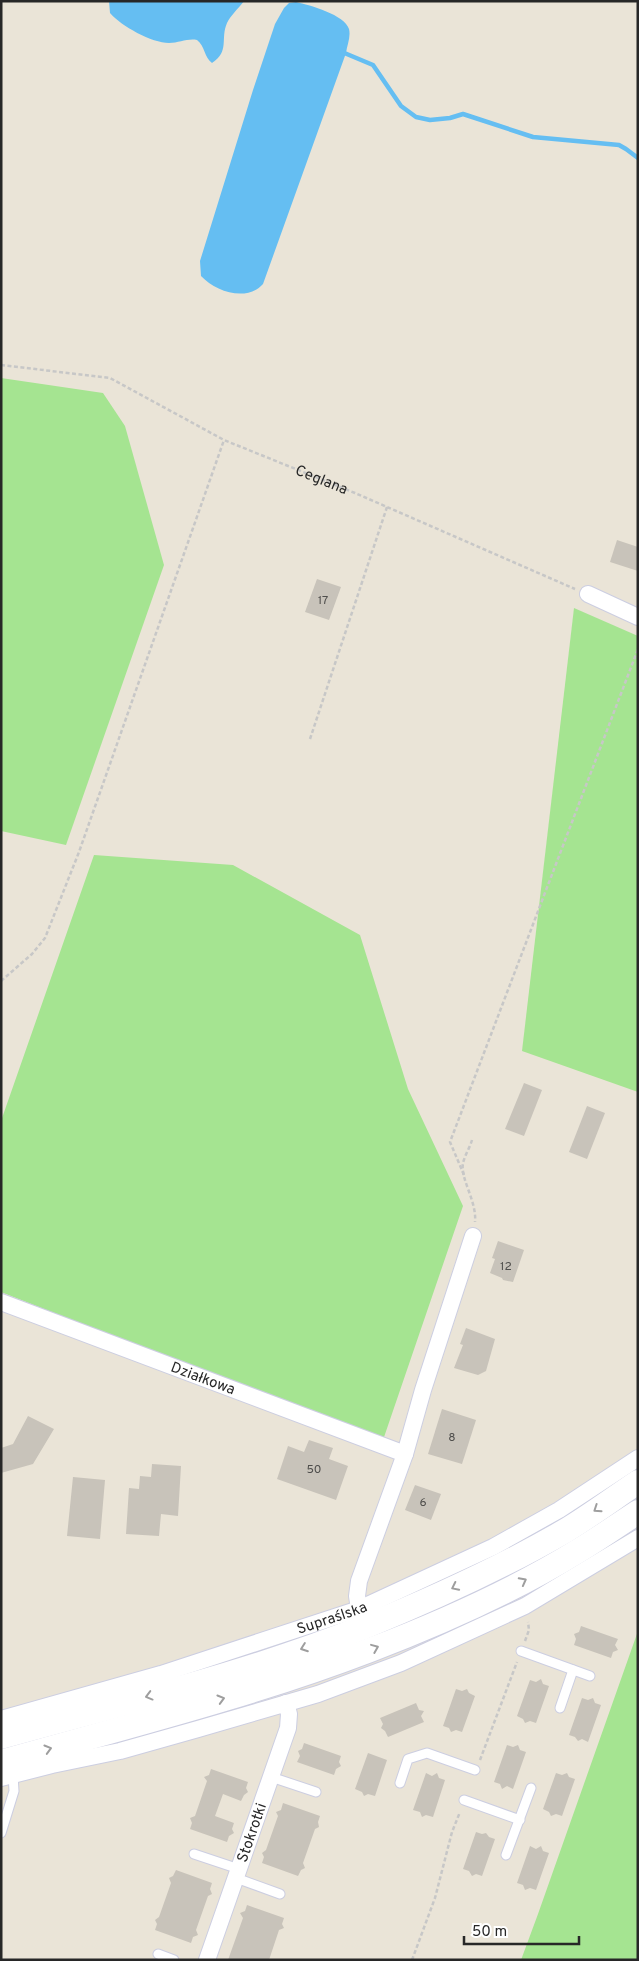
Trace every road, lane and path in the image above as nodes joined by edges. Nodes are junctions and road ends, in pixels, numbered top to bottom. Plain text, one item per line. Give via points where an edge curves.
1 (1, 365) edge
2 (224, 440) junction
3 (387, 507) junction
4 (588, 594) joint
5 (638, 616) edge
6 (638, 648) edge
7 (310, 739) dead end
8 (1, 981) edge
9 (472, 1140) dead end
10 (464, 1174) junction
11 (473, 1236) joint
12 (1, 1302) edge
13 (405, 1454) junction
14 (638, 1458) edge
15 (638, 1482) edge
16 (638, 1512) edge
17 (638, 1538) edge
18 (359, 1610) junction
19 (521, 1651) dead end
20 (573, 1670) junction
21 (590, 1676) dead end
22 (286, 1703) junction
23 (560, 1708) dead end
24 (1, 1719) edge
25 (1, 1737) edge
26 (476, 1770) dead end
27 (5, 1772) edge
28 (271, 1776) junction
29 (400, 1783) dead end
30 (531, 1788) dead end
31 (316, 1792) dead end
32 (464, 1800) dead end
33 (520, 1820) junction
34 (1, 1833) edge
35 (194, 1854) dead end
36 (506, 1855) dead end
37 (237, 1873) junction
38 (280, 1894) dead end
39 (158, 1954) dead end
40 (174, 1960) edge
41 (207, 1960) edge

1 - 2 path, Ceglana via 110,378
2 - 3 path, Ceglana
2 - 8 path via 45,938
3 - 4 path, Ceglana
3 - 7 path
4 - 5 street
6 - 10 path via 450,1142
9 - 10 path via 463,1164
10 - 11 path via 475,1217
11 - 13 street
12 - 13 street, Działkowa
13 - 18 street via 358,1581
14 - 18 street, Supraślska via 559,1510 493,1547
15 -> 25 main road via 566,1530 503,1564 362,1628 266,1662
27 -> 16 main road via 274,1684 446,1619 578,1552
17 - 22 street via 525,1606 461,1637 402,1663
18 - 24 street, Supraślska via 161,1674
19 - 20 lane
20 - 21 lane
20 - 23 lane
22 - 27 street via 120,1751
22 - 28 street, Stokrotki via 288,1728
26 - 29 lane via 426,1753 408,1759
27 - 34 lane via 14,1790
28 - 31 lane
28 - 37 street, Stokrotki
30 - 33 lane
32 - 33 lane
33 - 36 lane
35 - 37 lane
37 - 38 lane
37 - 41 street, Stokrotki
39 - 40 lane

